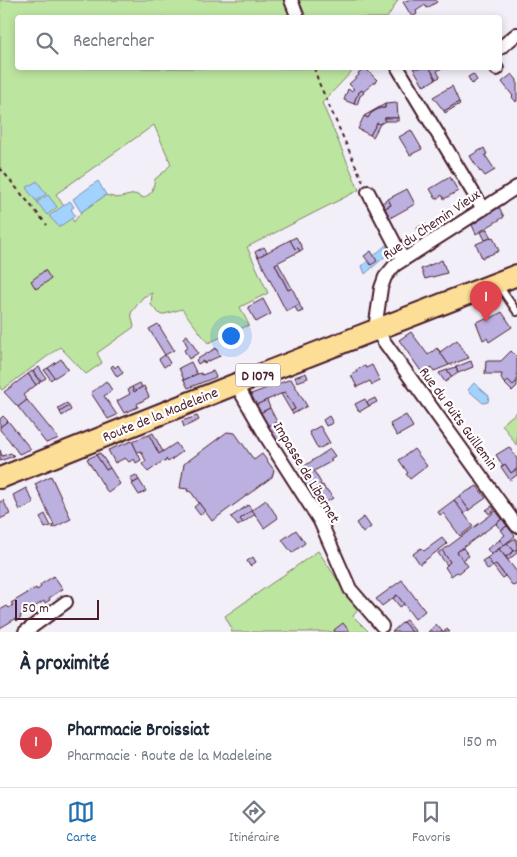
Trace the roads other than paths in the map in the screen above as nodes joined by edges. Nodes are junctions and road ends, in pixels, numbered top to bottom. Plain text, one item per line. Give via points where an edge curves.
1 (291, 0) edge
2 (297, 15) edge
3 (517, 34) edge
4 (502, 46) edge
5 (399, 70) edge
6 (517, 187) edge
7 (368, 192) road end
8 (483, 209) junction
9 (403, 259) junction
10 (517, 275) edge
11 (498, 283) junction
12 (517, 312) edge
13 (375, 329) junction
14 (236, 384) junction
15 (0, 478) edge
16 (517, 526) edge
17 (66, 602) dead end
18 (382, 626) dead end
19 (24, 632) edge

1 - 2 street
3 - 4 street
5 - 8 street
6 - 8 street, Rue du Chemin Vieux
7 - 9 street
8 - 9 street, Rue du Chemin Vieux
9 - 13 street, Rue du Chemin Vieux via 385,277
10 - 11 main road, Route de la Madeleine / D 1079
11 - 12 lane
11 - 13 main road, Route de la Madeleine / D 1079
13 - 14 main road, Route de la Madeleine / D 1079
13 - 16 street, Rue du Puits Guillemin
14 - 15 main road, Route de la Madeleine / D 1079
14 - 18 street, Impasse de Libernet via 320,522 350,589
17 - 19 street

